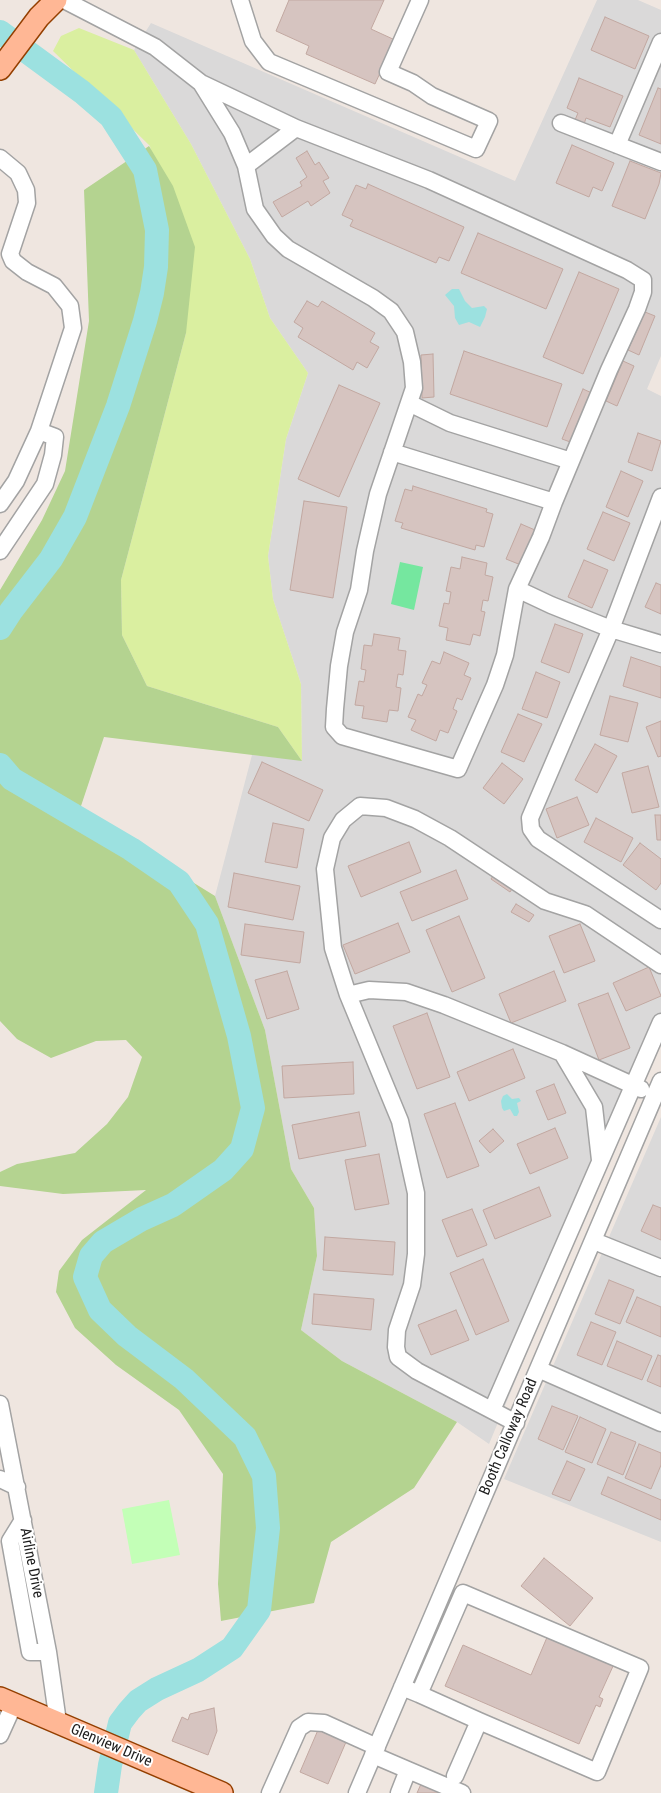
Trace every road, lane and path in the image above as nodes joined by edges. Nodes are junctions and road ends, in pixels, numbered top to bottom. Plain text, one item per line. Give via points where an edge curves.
1 (56, 0) edge
2 (64, 0) edge
3 (240, 0) edge
4 (420, 0) edge
5 (661, 42) edge
6 (0, 69) edge
7 (200, 83) junction
8 (561, 123) dead end
9 (296, 128) junction
10 (616, 145) junction
11 (0, 158) edge
12 (661, 162) edge
13 (246, 166) junction
14 (409, 404) junction
15 (39, 431) junction
16 (392, 452) junction
17 (571, 461) junction
18 (661, 497) edge
19 (554, 502) junction
20 (0, 504) edge
21 (0, 551) edge
22 (517, 589) junction
23 (611, 629) junction
24 (661, 644) edge
25 (661, 920) edge
26 (661, 965) edge
27 (348, 995) junction
28 (661, 1022) edge
29 (562, 1053) junction
30 (633, 1085) junction
31 (659, 1092) edge
32 (600, 1162) junction
33 (594, 1241) junction
34 (661, 1268) edge
35 (538, 1370) junction
36 (0, 1404) edge
37 (492, 1410) junction
38 (516, 1423) junction
39 (661, 1423) edge
40 (0, 1479) edge
41 (17, 1487) junction
42 (446, 1586) junction
43 (463, 1593) junction
44 (402, 1687) junction
45 (419, 1694) junction
46 (7, 1701) edge
47 (479, 1720) junction
48 (58, 1722) junction
49 (0, 1735) edge
50 (375, 1751) junction
51 (408, 1770) junction
52 (455, 1776) dead end
53 (215, 1790) edge
54 (270, 1793) edge
55 (357, 1793) edge
56 (399, 1793) edge
57 (462, 1793) edge

1 - 6 main road
2 - 7 street via 155,47
3 - 4 street via 253,41 269,62 476,149 489,121 388,72
5 - 10 street
7 - 9 street
7 - 13 street via 232,133
8 - 10 street
9 - 13 street
9 - 17 street via 429,180 643,280 637,309
10 - 12 street
11 - 15 street via 18,173 26,190 27,203 10,254 13,262 54,286 70,306 72,328
13 - 14 street via 255,209 274,236 288,248 391,311 405,332 412,362 414,388
14 - 16 street
14 - 17 street via 450,423
15 - 20 street via 16,481
15 - 21 street via 55,438 45,484
16 - 19 street
16 - 22 street via 378,494 359,590 344,632 334,727 342,736 458,769 505,655
17 - 19 street
18 - 23 street
19 - 22 street
22 - 23 street
23 - 24 street
23 - 25 street via 530,818 531,829 538,839
26 - 27 street via 585,914 545,901 424,824 386,808 360,806 343,820 332,838 326,869 333,948
27 - 29 street via 369,990 406,992
27 - 37 street via 400,1121 416,1193 416,1254 412,1285 398,1330 398,1357 417,1372
28 - 30 street
29 - 30 street
29 - 32 street via 594,1106
30 - 31 street
30 - 32 street
31 - 33 street, Booth Calloway Road
32 - 37 street
33 - 34 street
33 - 35 street, Booth Calloway Road
35 - 38 street, Booth Calloway Road
35 - 39 street
36 - 41 street, Airline Drive
37 - 38 street
38 - 42 street, Booth Calloway Road
40 - 41 street
41 - 48 street, Airline Drive
42 - 43 street
42 - 44 street, Booth Calloway Road
43 - 45 street
43 - 47 street via 640,1668 597,1772
44 - 45 street
44 - 50 street, Booth Calloway Road
45 - 47 street
46 - 48 main road, Glenview Drive
46 - 49 street
47 - 52 street
48 - 53 main road, Glenview Drive
50 - 51 street
50 - 54 street via 324,1723 308,1722 299,1728
50 - 55 street, Booth Calloway Road
51 - 56 street
51 - 57 street

